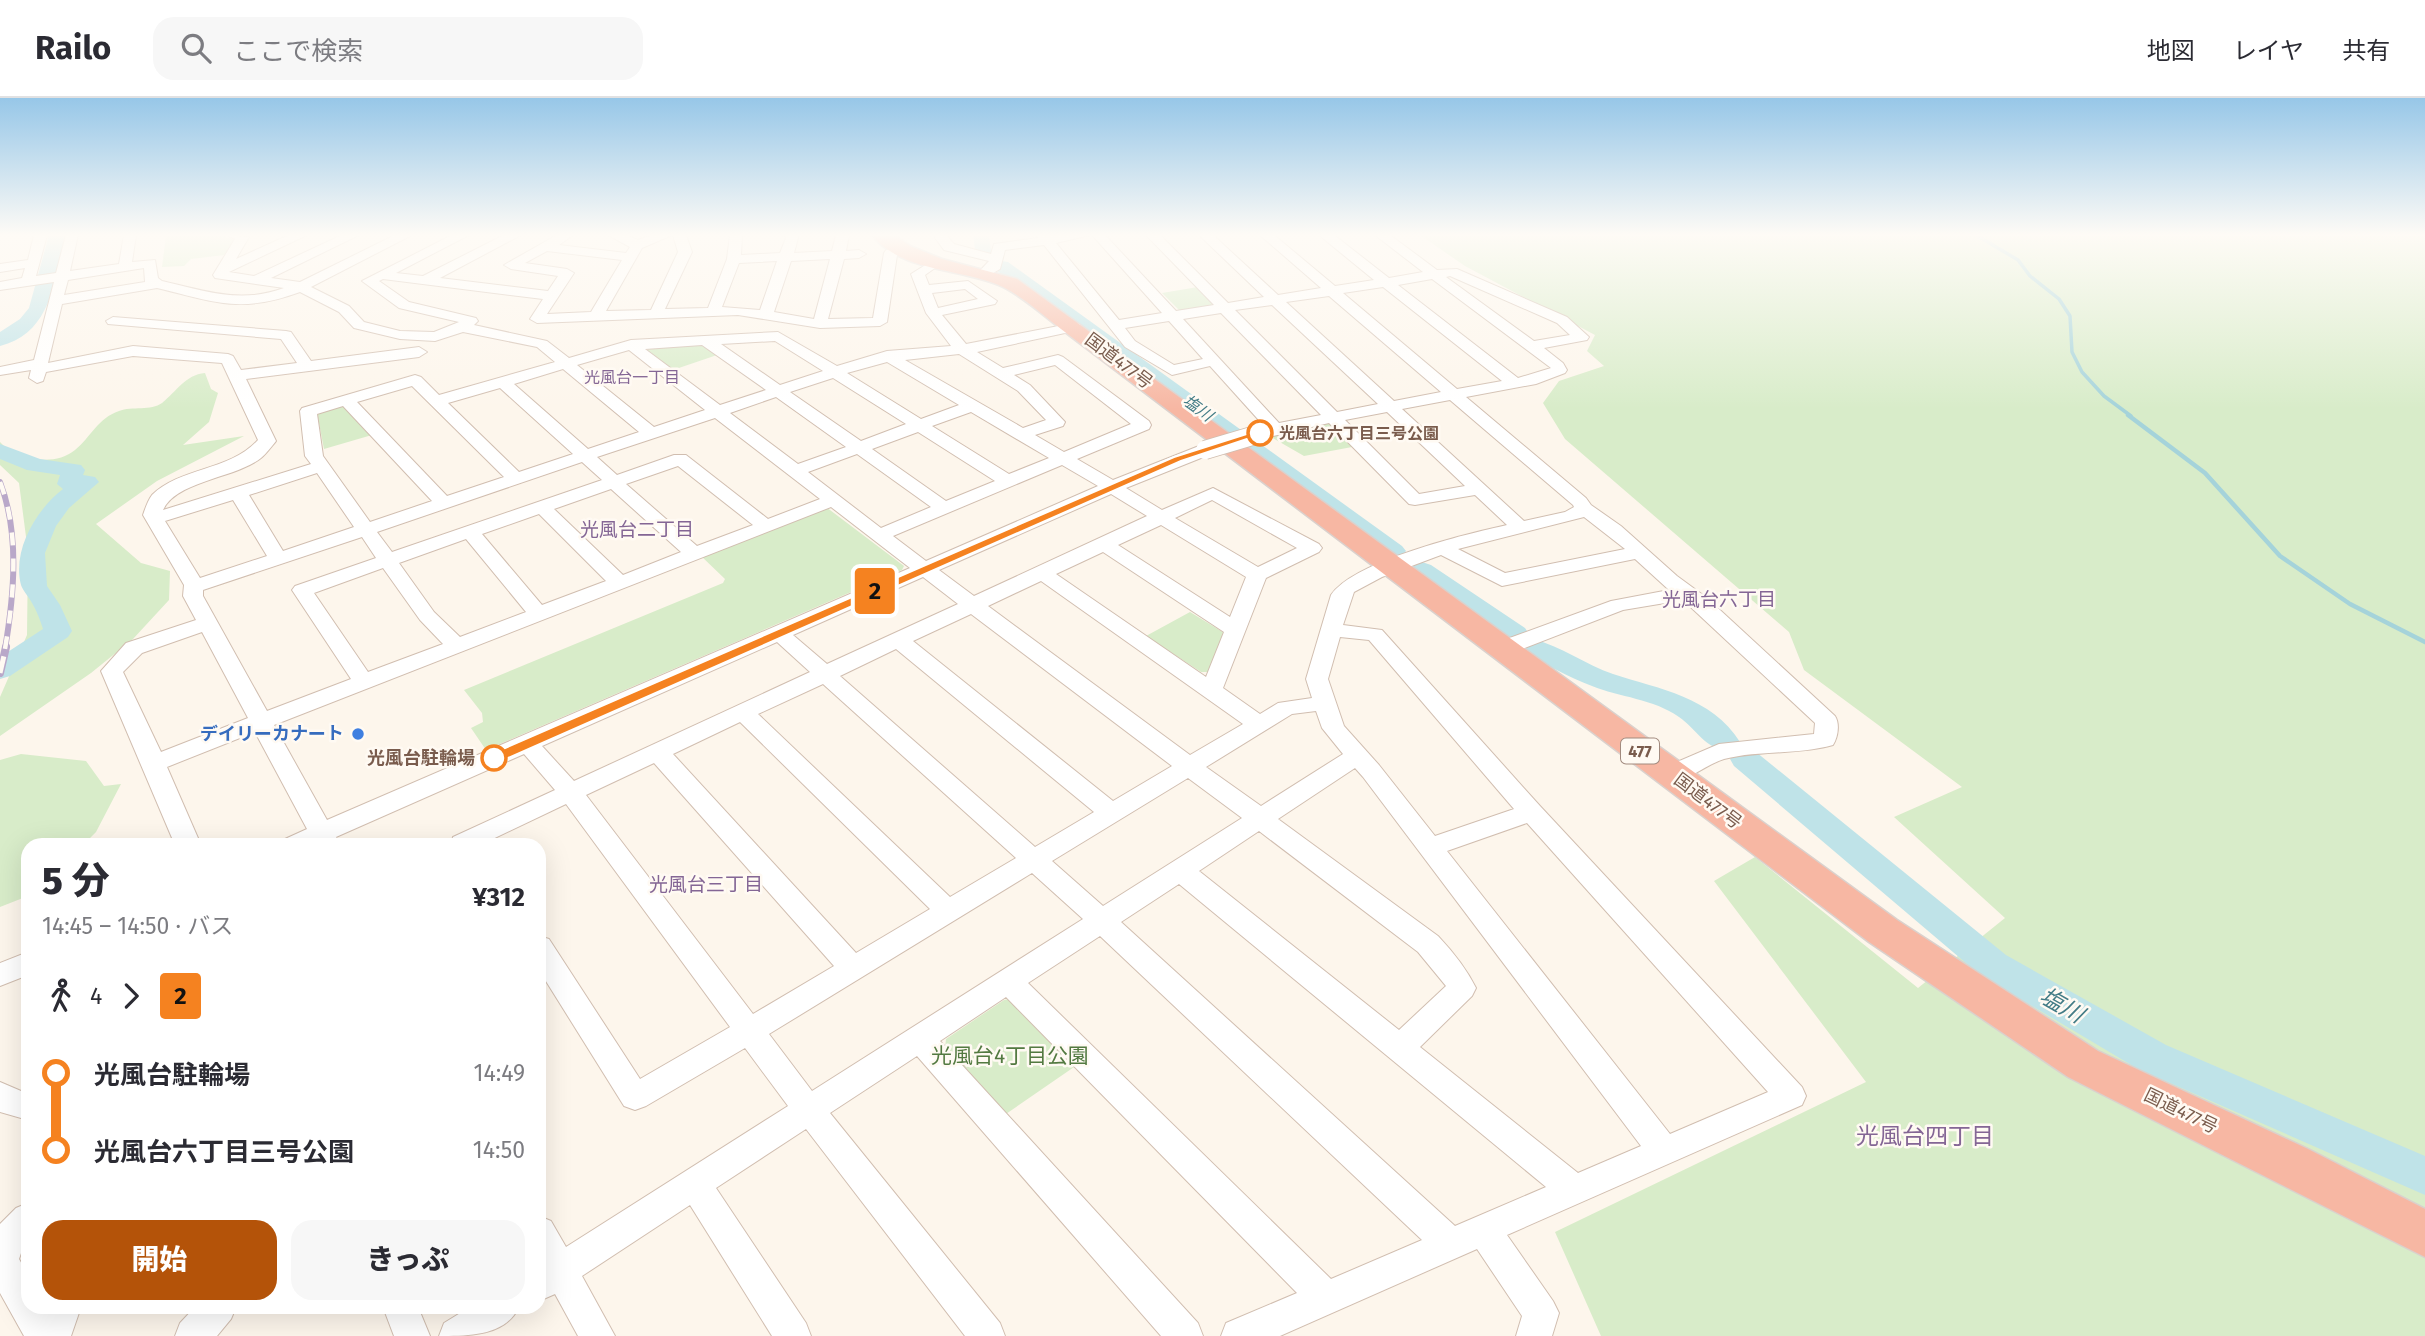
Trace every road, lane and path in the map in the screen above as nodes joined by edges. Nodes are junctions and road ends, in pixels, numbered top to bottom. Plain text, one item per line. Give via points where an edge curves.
1 (58, 293) edge
2 (105, 293) edge
3 (116, 293) edge
4 (198, 293) edge
5 (282, 293) edge
6 (312, 293) edge
7 (386, 293) edge
8 (527, 293) edge
9 (554, 293) edge
10 (609, 293) edge
11 (666, 293) edge
12 (721, 293) edge
13 (773, 293) edge
14 (828, 293) edge
15 (885, 293) edge
16 (934, 293) edge
17 (979, 293) edge
18 (1024, 293) edge
19 (1089, 293) edge
20 (1151, 293) edge
21 (1209, 293) edge
22 (1267, 293) edge
23 (1321, 293) edge
24 (1334, 293) edge
25 (1399, 293) edge
26 (1459, 293) edge
27 (1500, 293) edge
28 (552, 296) junction
29 (1275, 300) junction
30 (56, 301) junction
31 (1224, 308) junction
32 (713, 312) junction
33 (933, 313) junction
34 (656, 314) junction
35 (766, 315) junction
36 (596, 316) junction
37 (1173, 316) junction
38 (820, 324) junction
39 (1115, 326) junction
40 (462, 327) junction
41 (1074, 327) junction
42 (110, 338) junction
43 (705, 341) junction
44 (631, 345) junction
45 (1532, 346) junction
46 (962, 349) junction
47 (419, 352) dead end
48 (887, 356) junction
49 (1214, 361) junction
50 (566, 364) junction
51 (307, 367) junction
52 (39, 370) junction
53 (1, 371) edge
54 (835, 371) junction
55 (1003, 373) junction
56 (235, 376) junction
57 (503, 382) junction
58 (1514, 383) junction
59 (776, 390) junction
60 (1453, 394) junction
61 (346, 400) junction
62 (436, 401) junction
63 (971, 406) junction
64 (1390, 406) junction
65 (717, 411) junction
66 (1333, 417) junction
67 (920, 425) junction
68 (1275, 428) junction
69 (651, 433) junction
70 (1020, 435) junction
71 (859, 448) junction
72 (584, 455) junction
73 (1061, 460) junction
74 (321, 466) junction
75 (796, 471) junction
76 (515, 478) junction
77 (614, 482) junction
78 (1009, 482) junction
79 (1112, 487) junction
80 (1479, 489) junction
81 (238, 492) junction
82 (834, 500) junction
83 (443, 502) junction
84 (542, 507) junction
85 (945, 508) junction
86 (1584, 509) junction
87 (1160, 518) junction
88 (154, 519) junction
89 (766, 526) junction
90 (1520, 527) junction
91 (365, 528) junction
92 (470, 532) junction
93 (880, 536) junction
94 (1104, 544) junction
95 (1442, 548) junction
96 (1641, 552) junction
97 (694, 554) junction
98 (277, 557) junction
99 (388, 560) junction
100 (1391, 567) junction
101 (927, 568) junction
102 (1042, 573) junction
103 (1257, 575) junction
104 (619, 582) junction
105 (195, 586) junction
106 (1685, 593) junction
107 (974, 604) junction
108 (538, 613) junction
109 (209, 623) junction
110 (1235, 630) junction
111 (1332, 630) junction
112 (779, 633) junction
113 (898, 640) junction
114 (457, 646) junction
115 (1502, 649) junction
116 (824, 674) junction
117 (364, 682) junction
118 (1211, 691) junction
119 (1325, 703) junction
120 (743, 712) junction
121 (262, 722) junction
122 (1259, 724) junction
123 (527, 743) junction
124 (656, 752) junction
125 (1357, 755) junction
126 (154, 763) junction
127 (1189, 765) junction
128 (1671, 774) junction
129 (571, 793) junction
130 (1111, 812) junction
131 (1531, 812) junction
132 (1258, 817) junction
133 (185, 838) edge
134 (324, 838) edge
135 (327, 838) edge
136 (473, 838) edge
137 (1430, 848) junction
138 (1033, 862) junction
139 (1180, 870) junction
140 (948, 911) junction
141 (1101, 920) junction
142 (546, 962) edge
143 (21, 966) edge
144 (853, 969) junction
145 (0, 975) edge
146 (1008, 981) junction
147 (751, 1030) junction
148 (919, 1038) junction
149 (1401, 1047) junction
150 (0, 1096) edge
151 (21, 1105) edge
152 (809, 1109) junction
153 (1664, 1151) junction
154 (694, 1183) junction
155 (1574, 1190) junction
156 (21, 1226) edge
157 (1484, 1230) junction
158 (2425, 1234) edge
159 (1451, 1244) junction
160 (550, 1277) edge
161 (21, 1297) edge
162 (1326, 1298) junction
163 (31, 1314) edge
164 (61, 1314) edge
165 (213, 1314) edge
166 (403, 1314) edge
167 (491, 1314) edge
168 (43, 1336) edge
169 (53, 1336) edge
170 (193, 1336) edge
171 (412, 1336) edge
172 (457, 1336) edge
173 (597, 1336) edge
174 (793, 1336) edge
175 (987, 1336) edge
176 (1185, 1336) edge
177 (1239, 1336) edge
178 (1534, 1336) edge

1 - 30 street
2 - 30 street
3 - 42 street
4 - 5 street via 241,302
6 - 40 street via 344,309 359,325 420,337
7 - 40 street via 404,305 471,321
8 - 28 street
9 - 28 street
10 - 36 street
11 - 34 street
12 - 32 street
13 - 35 street
14 - 38 street
15 - 38 street via 879,327
16 - 33 street
17 - 33 street via 990,301
18 - 41 highway, 国道477号 / 477
19 - 39 street
20 - 37 street
21 - 31 street
22 - 29 street
23 - 29 street
24 - 60 street
25 - 58 street
26 - 45 street
27 - 45 street via 1562,320 1582,337
28 - 36 street via 537,319
29 - 31 street
29 - 64 street
30 - 52 street
31 - 37 street
31 - 66 street
32 - 34 street
32 - 35 street
33 - 46 street
34 - 36 street
35 - 38 street
37 - 39 street
37 - 49 street
39 - 49 street via 1130,344 1172,370
40 - 50 street via 542,344
41 - 46 street
41 - 100 highway, 国道477号 / 477
42 - 51 street via 286,335
42 - 52 street
42 - 56 street via 132,351 228,359
43 - 44 street
43 - 54 street via 778,336
43 - 59 street
44 - 50 street
44 - 65 street
45 - 58 street via 1559,370
46 - 48 street
46 - 55 street
47 - 51 street
48 - 54 street
48 - 63 street
49 - 68 street
50 - 57 street
50 - 69 street
51 - 56 street
52 - 53 street
54 - 59 street
54 - 67 street
55 - 70 street via 1024,387 1056,422
55 - 73 street via 1058,360 1143,425
56 - 88 street via 267,441 254,456 159,499
57 - 62 street
57 - 72 street
58 - 60 street
59 - 65 street
59 - 71 street
60 - 64 street
60 - 86 street
61 - 62 street via 415,380
61 - 74 street via 308,411 314,456
61 - 83 street
62 - 76 street
63 - 67 street
63 - 70 street
64 - 66 street
64 - 80 street
65 - 69 street
65 - 75 street
66 - 68 street
66 - 80 street via 1415,500
67 - 71 street
67 - 78 street
68 - 79 street, bridge
69 - 72 street
70 - 73 street
71 - 75 street
71 - 85 street
72 - 76 street
72 - 77 street
73 - 78 street
73 - 79 street
74 - 81 street
74 - 91 street
75 - 82 street
76 - 83 street
77 - 84 street
77 - 89 street via 680,459
77 - 97 street
78 - 85 street
79 - 87 street
79 - 101 street
80 - 90 street
81 - 88 street
81 - 98 street
82 - 89 street
82 - 93 street
83 - 91 street
84 - 92 street
84 - 104 street
85 - 93 street
86 - 90 street via 1576,515
86 - 96 street
87 - 94 street
87 - 103 street
87 - 103 street via 1213,493 1312,548
88 - 105 street
89 - 97 street
90 - 95 street
91 - 98 street
91 - 99 street
92 - 99 street
92 - 108 street
93 - 101 street
94 - 102 street
94 - 110 street
95 - 96 street via 1502,580
95 - 100 street
96 - 106 street
97 - 104 street
98 - 105 street
99 - 114 street via 427,616
99 - 117 street via 302,590
100 - 111 street via 1347,588
100 - 115 highway, 国道477号 / 477
101 - 107 street
101 - 112 street
102 - 107 street
102 - 118 street
103 - 110 street
104 - 108 street
105 - 109 street via 191,590
106 - 115 street via 1618,605
106 - 128 street via 1827,721 1825,740 1719,752
107 - 113 street
107 - 127 street
108 - 114 street
109 - 121 street
109 - 126 street via 134,649 112,671
110 - 118 street
111 - 119 street via 1317,679
111 - 131 street via 1374,634
112 - 116 street
112 - 123 street
113 - 116 street
113 - 130 street
114 - 117 street
115 - 128 highway, 国道477号 / 477
116 - 120 street
116 - 138 street
117 - 121 street
118 - 122 street
119 - 122 street via 1286,708
119 - 125 street via 1333,727
120 - 124 street
120 - 140 street
121 - 126 street
121 - 134 street
122 - 127 street
123 - 129 street
123 - 135 street
124 - 129 street
124 - 144 street
125 - 132 street
125 - 137 street
126 - 133 street
127 - 130 street
127 - 132 street
128 - 158 highway, 国道477号 / 477 via 1883,932 2083,1064
129 - 136 street
129 - 147 street
130 - 138 street
131 - 137 street
131 - 153 street via 1791,1096
132 - 139 street
132 - 149 street via 1428,944 1457,979 1462,988
137 - 153 street
138 - 140 street
138 - 141 street
139 - 141 street
139 - 149 street
140 - 144 street
141 - 146 street
141 - 159 street
142 - 147 street via 635,1097
143 - 145 street
144 - 147 street
146 - 148 street
146 - 162 street
147 - 152 street
148 - 152 street
148 - 176 street
149 - 155 street
150 - 151 street
152 - 154 street
152 - 175 street
153 - 155 street
154 - 160 street
154 - 174 street
155 - 157 street
156 - 161 street via 9,1238 1,1262
157 - 159 street
157 - 178 street via 1541,1313
159 - 162 street
160 - 173 street
162 - 177 street
163 - 168 street
164 - 169 street
165 - 170 street
166 - 171 street
167 - 172 street

